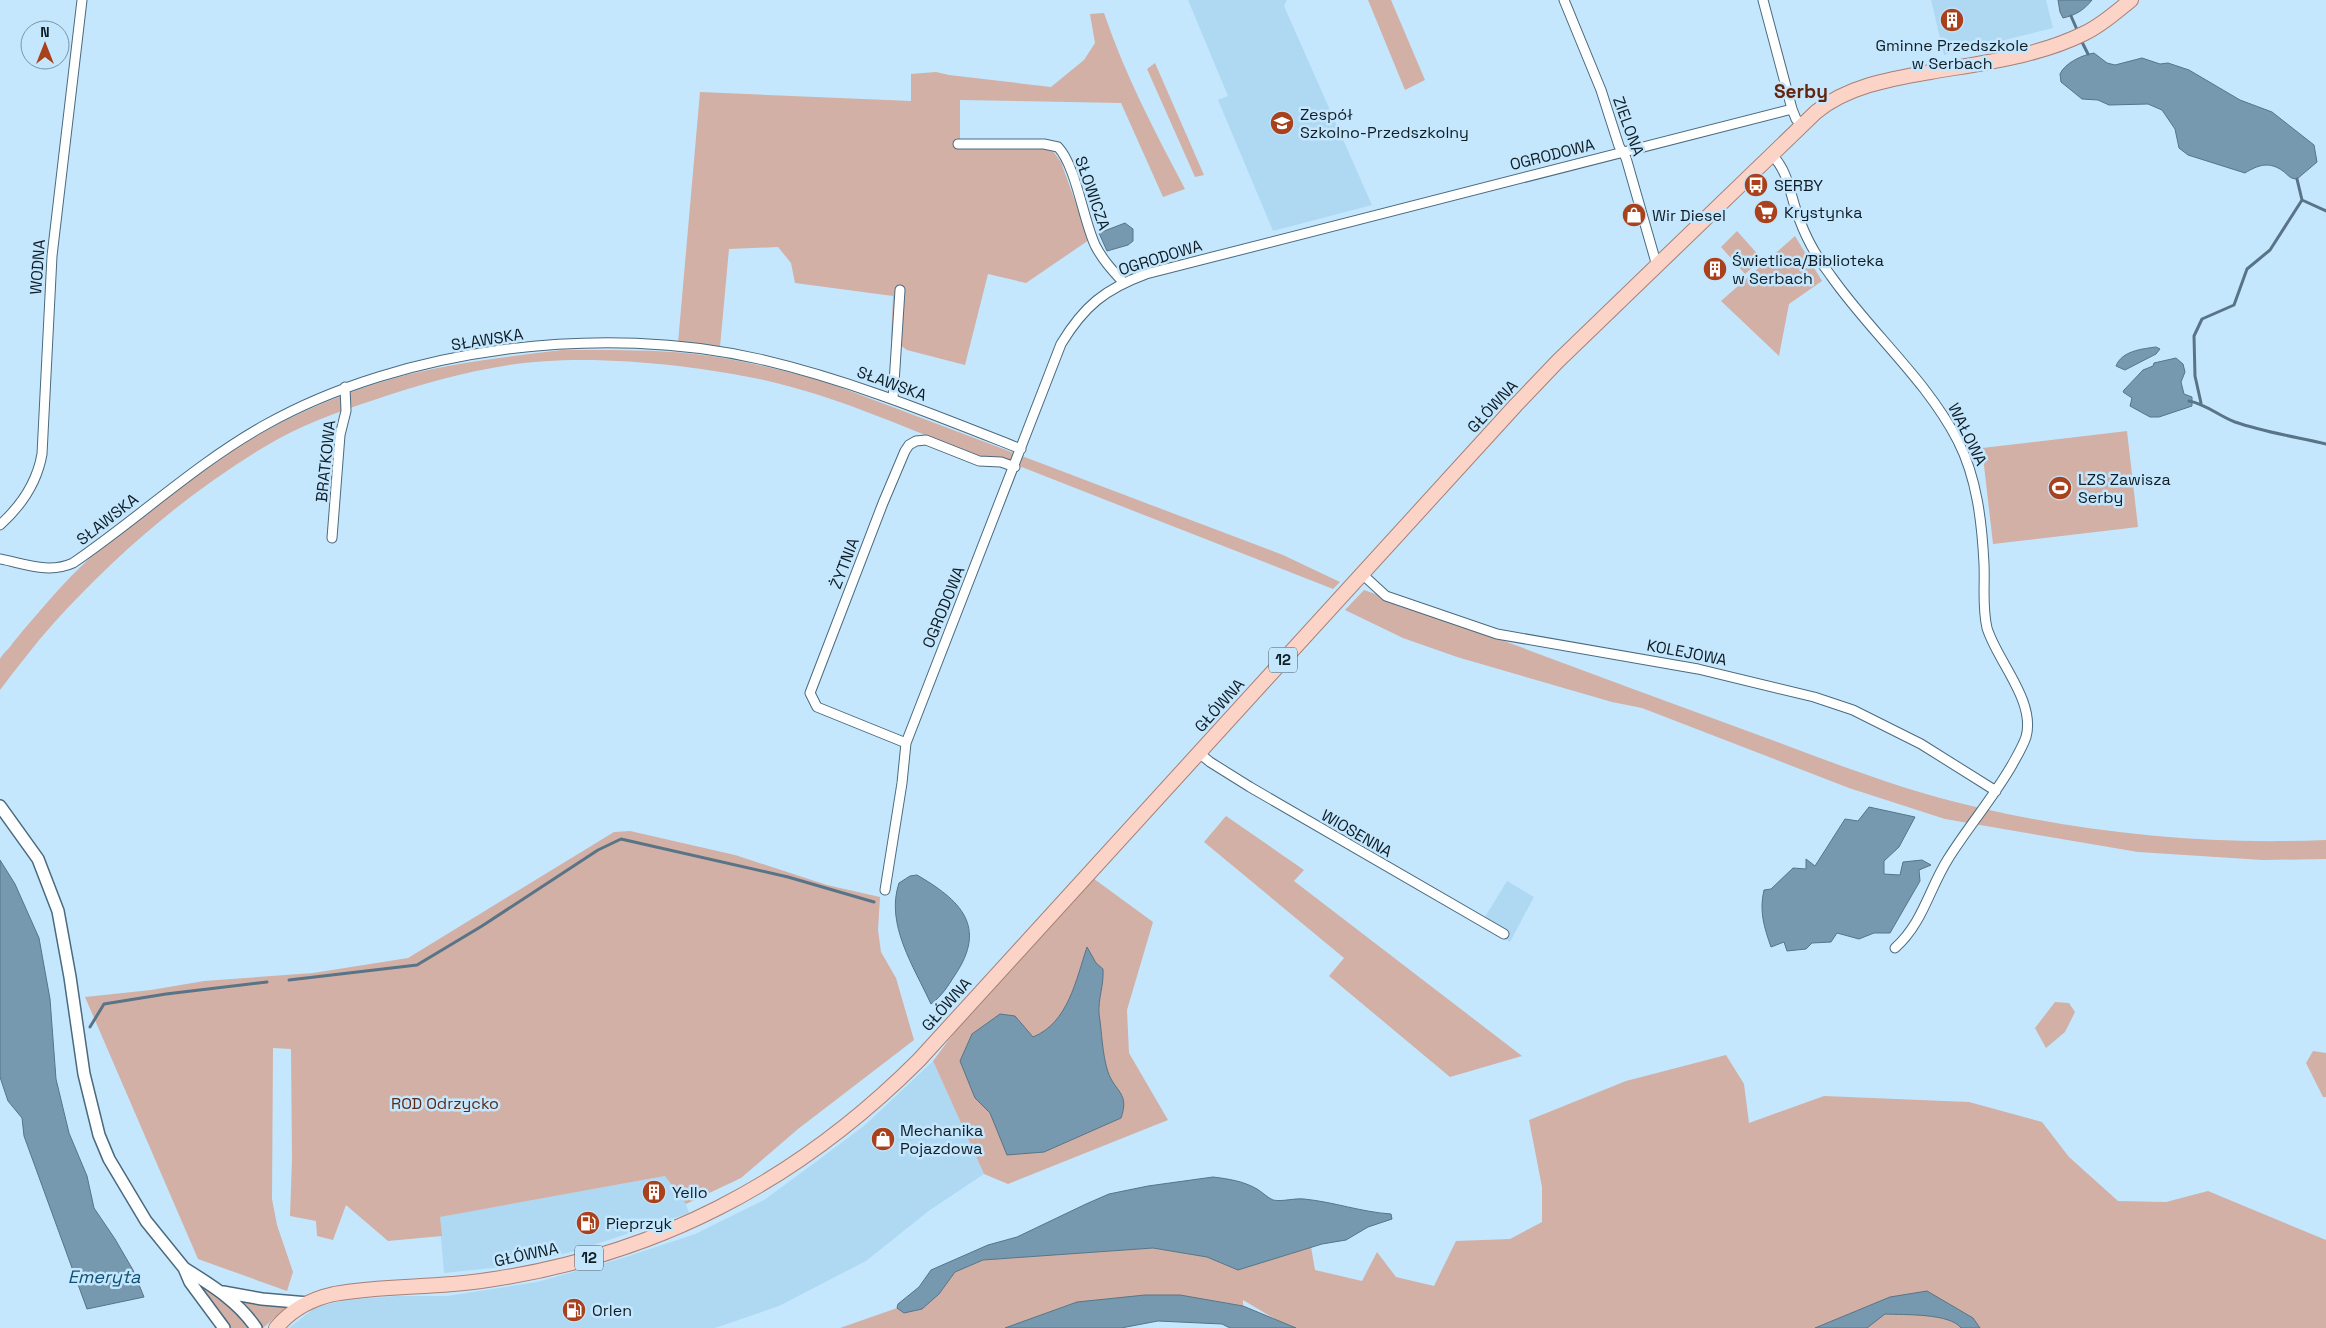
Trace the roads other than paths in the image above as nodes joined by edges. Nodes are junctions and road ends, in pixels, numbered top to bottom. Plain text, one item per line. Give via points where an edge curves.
1 (82, 0) edge
2 (1564, 0) edge
3 (1762, 0) edge
4 (2131, 0) edge
5 (1792, 109) junction
6 (1802, 125) junction
7 (958, 144) dead end
8 (1622, 152) junction
9 (1772, 155) junction
10 (1657, 266) junction
11 (1123, 282) junction
12 (900, 290) dead end
13 (345, 387) junction
14 (893, 398) junction
15 (1021, 450) junction
16 (1014, 467) junction
17 (0, 525) edge
18 (332, 538) dead end
19 (0, 559) edge
20 (1362, 574) junction
21 (906, 743) junction
22 (1199, 753) junction
23 (1996, 791) junction
24 (0, 806) edge
25 (884, 890) dead end
26 (1504, 934) dead end
27 (1895, 948) dead end
28 (184, 1268) junction
29 (221, 1291) junction
30 (308, 1303) junction
31 (224, 1328) edge
32 (256, 1328) edge
33 (276, 1328) edge

1 - 17 street, WODNA via 52,256 42,454 34,482 12,514
2 - 8 street, ZIELONA
3 - 5 street
4 - 6 main road, GŁÓWNA / 12 via 2108,19 2044,49 1863,87 1831,101
5 - 6 street
5 - 8 street, OGRODOWA
6 - 9 main road, GŁÓWNA / 12
7 - 11 street, SŁOWICZA via 1044,144 1058,147 1064,154 1094,243
8 - 10 street, ZIELONA
8 - 11 street, OGRODOWA via 1222,253
9 - 10 main road, GŁÓWNA / 12
9 - 23 street, WAŁOWA via 1784,171 1799,220 1826,269 1937,404 1971,472 1979,511 1985,619 1995,651 2022,698 2027,724 2019,752
10 - 20 main road, GŁÓWNA / 12 via 1558,361
11 - 15 street, OGRODOWA via 1101,296 1073,324 1061,344
12 - 14 street
13 - 14 street, SŁAWSKA via 458,357 578,342 656,345 729,353 852,384
13 - 18 street, BRATKOWA via 346,411 340,435
13 - 19 street, SŁAWSKA via 268,423 224,448 74,563 50,570
14 - 15 street, SŁAWSKA
15 - 16 street, OGRODOWA
16 - 21 street, OGRODOWA
16 - 21 street, ŻYTNIA via 1001,462 979,461 926,440 916,441 905,451 884,503 810,693 817,707
20 - 22 main road, GŁÓWNA / 12
20 - 23 street, KOLEJOWA via 1386,596 1497,634 1698,669 1796,692 1852,710 1921,744
21 - 25 street, OGRODOWA
22 - 26 street, WIOSENNA via 1344,844
22 - 30 main road, GŁÓWNA / 12 via 890,1089 838,1134 760,1186 679,1227 573,1262 482,1281 346,1292 323,1296
23 - 27 street, WAŁOWA via 1946,861 1915,926
24 - 28 main road via 38,860 58,911 84,1074 99,1135 109,1159 146,1221
28 - 29 main road
28 - 31 main road via 190,1282
29 - 30 main road
29 - 32 main road
30 - 33 main road, GŁÓWNA / 12

